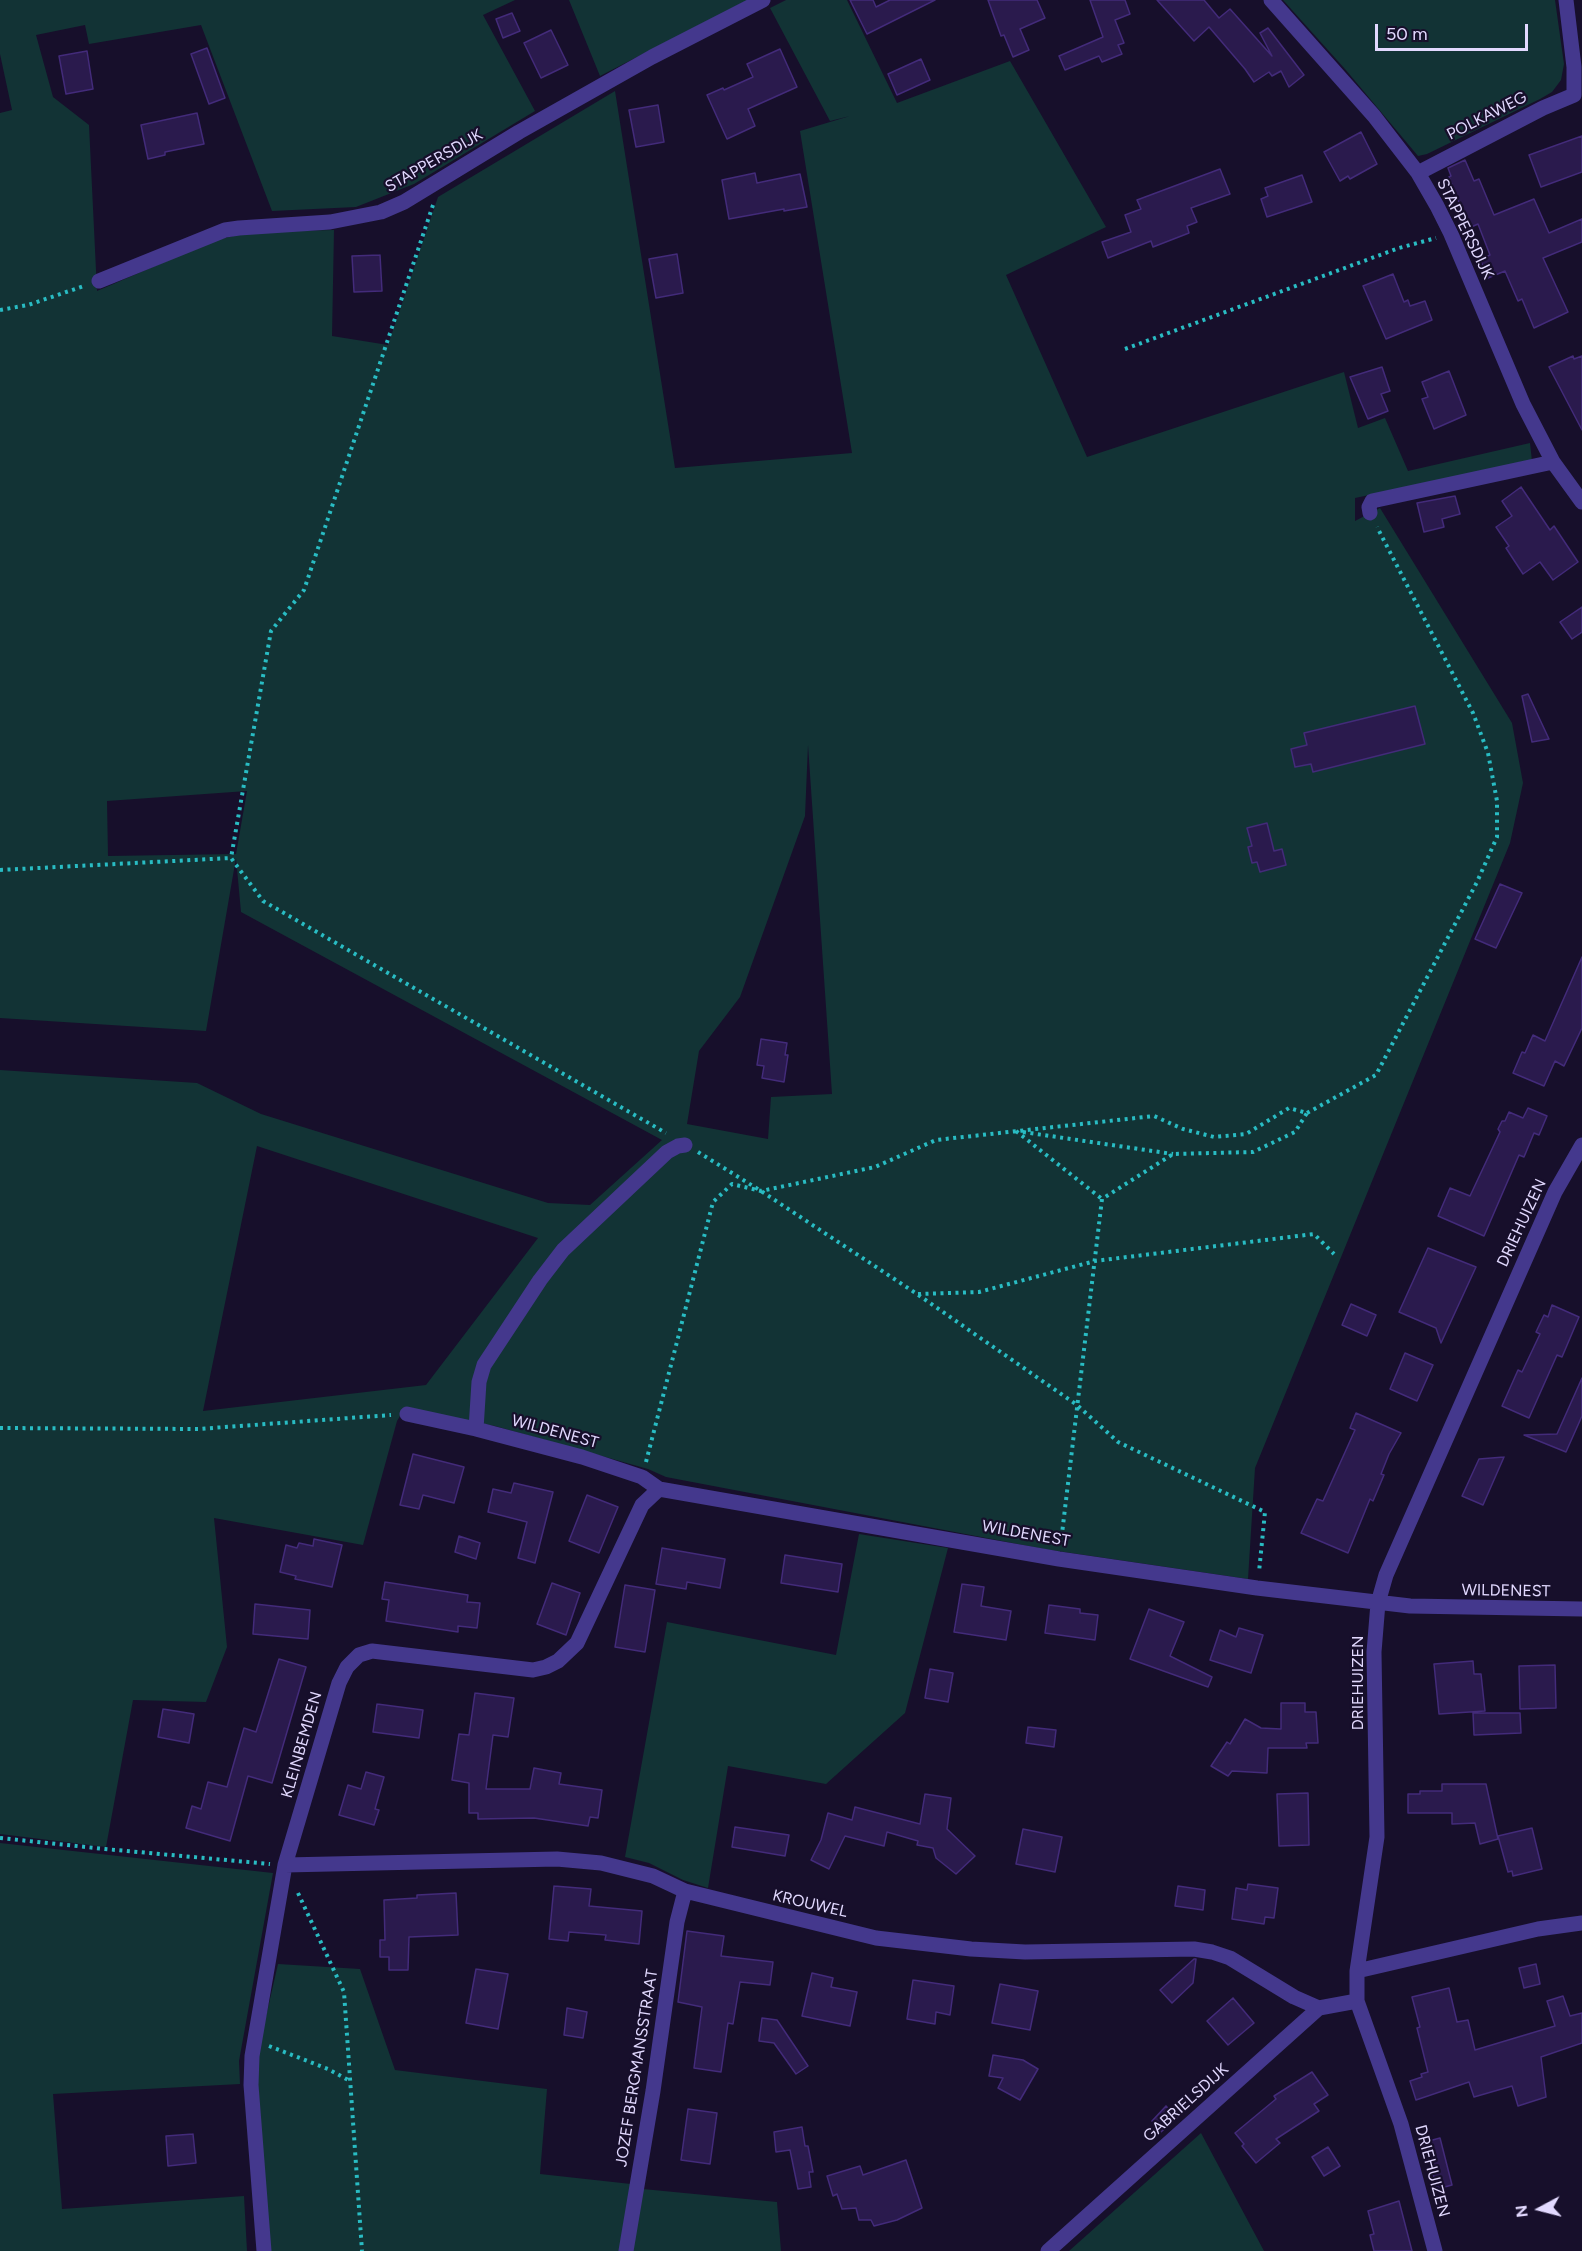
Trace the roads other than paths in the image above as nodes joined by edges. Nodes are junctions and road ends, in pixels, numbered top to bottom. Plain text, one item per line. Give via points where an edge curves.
1 (763, 0) edge
2 (1271, 0) edge
3 (1566, 0) edge
4 (1578, 96) edge
5 (1418, 173) junction
6 (99, 281) road end
7 (1553, 462) junction
8 (1582, 502) edge
9 (1370, 513) road end
10 (685, 1145) road end
11 (1582, 1145) edge
12 (406, 1414) road end
13 (476, 1429) junction
14 (659, 1489) junction
15 (1378, 1603) junction
16 (1582, 1609) edge
17 (285, 1865) junction
18 (685, 1891) junction
19 (1582, 1923) edge
20 (1357, 1971) junction
21 (1357, 2001) junction
22 (1319, 2008) junction
23 (264, 2251) edge
24 (626, 2251) edge
25 (1048, 2251) edge
26 (1435, 2251) edge

1 - 6 street, STAPPERSDIJK via 652,57 381,212 330,222 225,230
2 - 5 street, STAPPERSDIJK via 1374,116
3 - 4 street, POLKAWEG
4 - 5 street, POLKAWEG via 1543,108
5 - 7 street, STAPPERSDIJK via 1451,234 1523,404
7 - 8 street, STAPPERSDIJK
7 - 9 street via 1372,501
10 - 13 street via 667,1152 563,1250 540,1280 484,1365
11 - 15 street, DRIEHUIZEN via 1555,1192 1386,1575
12 - 13 street, WILDENEST
13 - 14 street, WILDENEST via 582,1457 642,1477
14 - 15 street, WILDENEST via 1059,1559
14 - 17 street, KLEINBEMDEN via 642,1505 577,1643 552,1664 533,1670 515,1669 372,1651 359,1655 347,1667
15 - 16 street, WILDENEST
15 - 20 street, DRIEHUIZEN via 1374,1652 1377,1837
17 - 18 street, KROUWEL via 567,1860 601,1863 653,1876
17 - 23 street, KLEINBEMDEN via 252,2056
18 - 22 street, KROUWEL via 876,1938 1025,1952 1194,1949 1212,1952 1230,1958
18 - 24 street, JOZEF BERGMANSSTRAAT
19 - 20 street via 1538,1929
20 - 21 street, DRIEHUIZEN
21 - 22 street
21 - 26 street, DRIEHUIZEN via 1401,2124
22 - 25 street, GABRIELSDIJK

